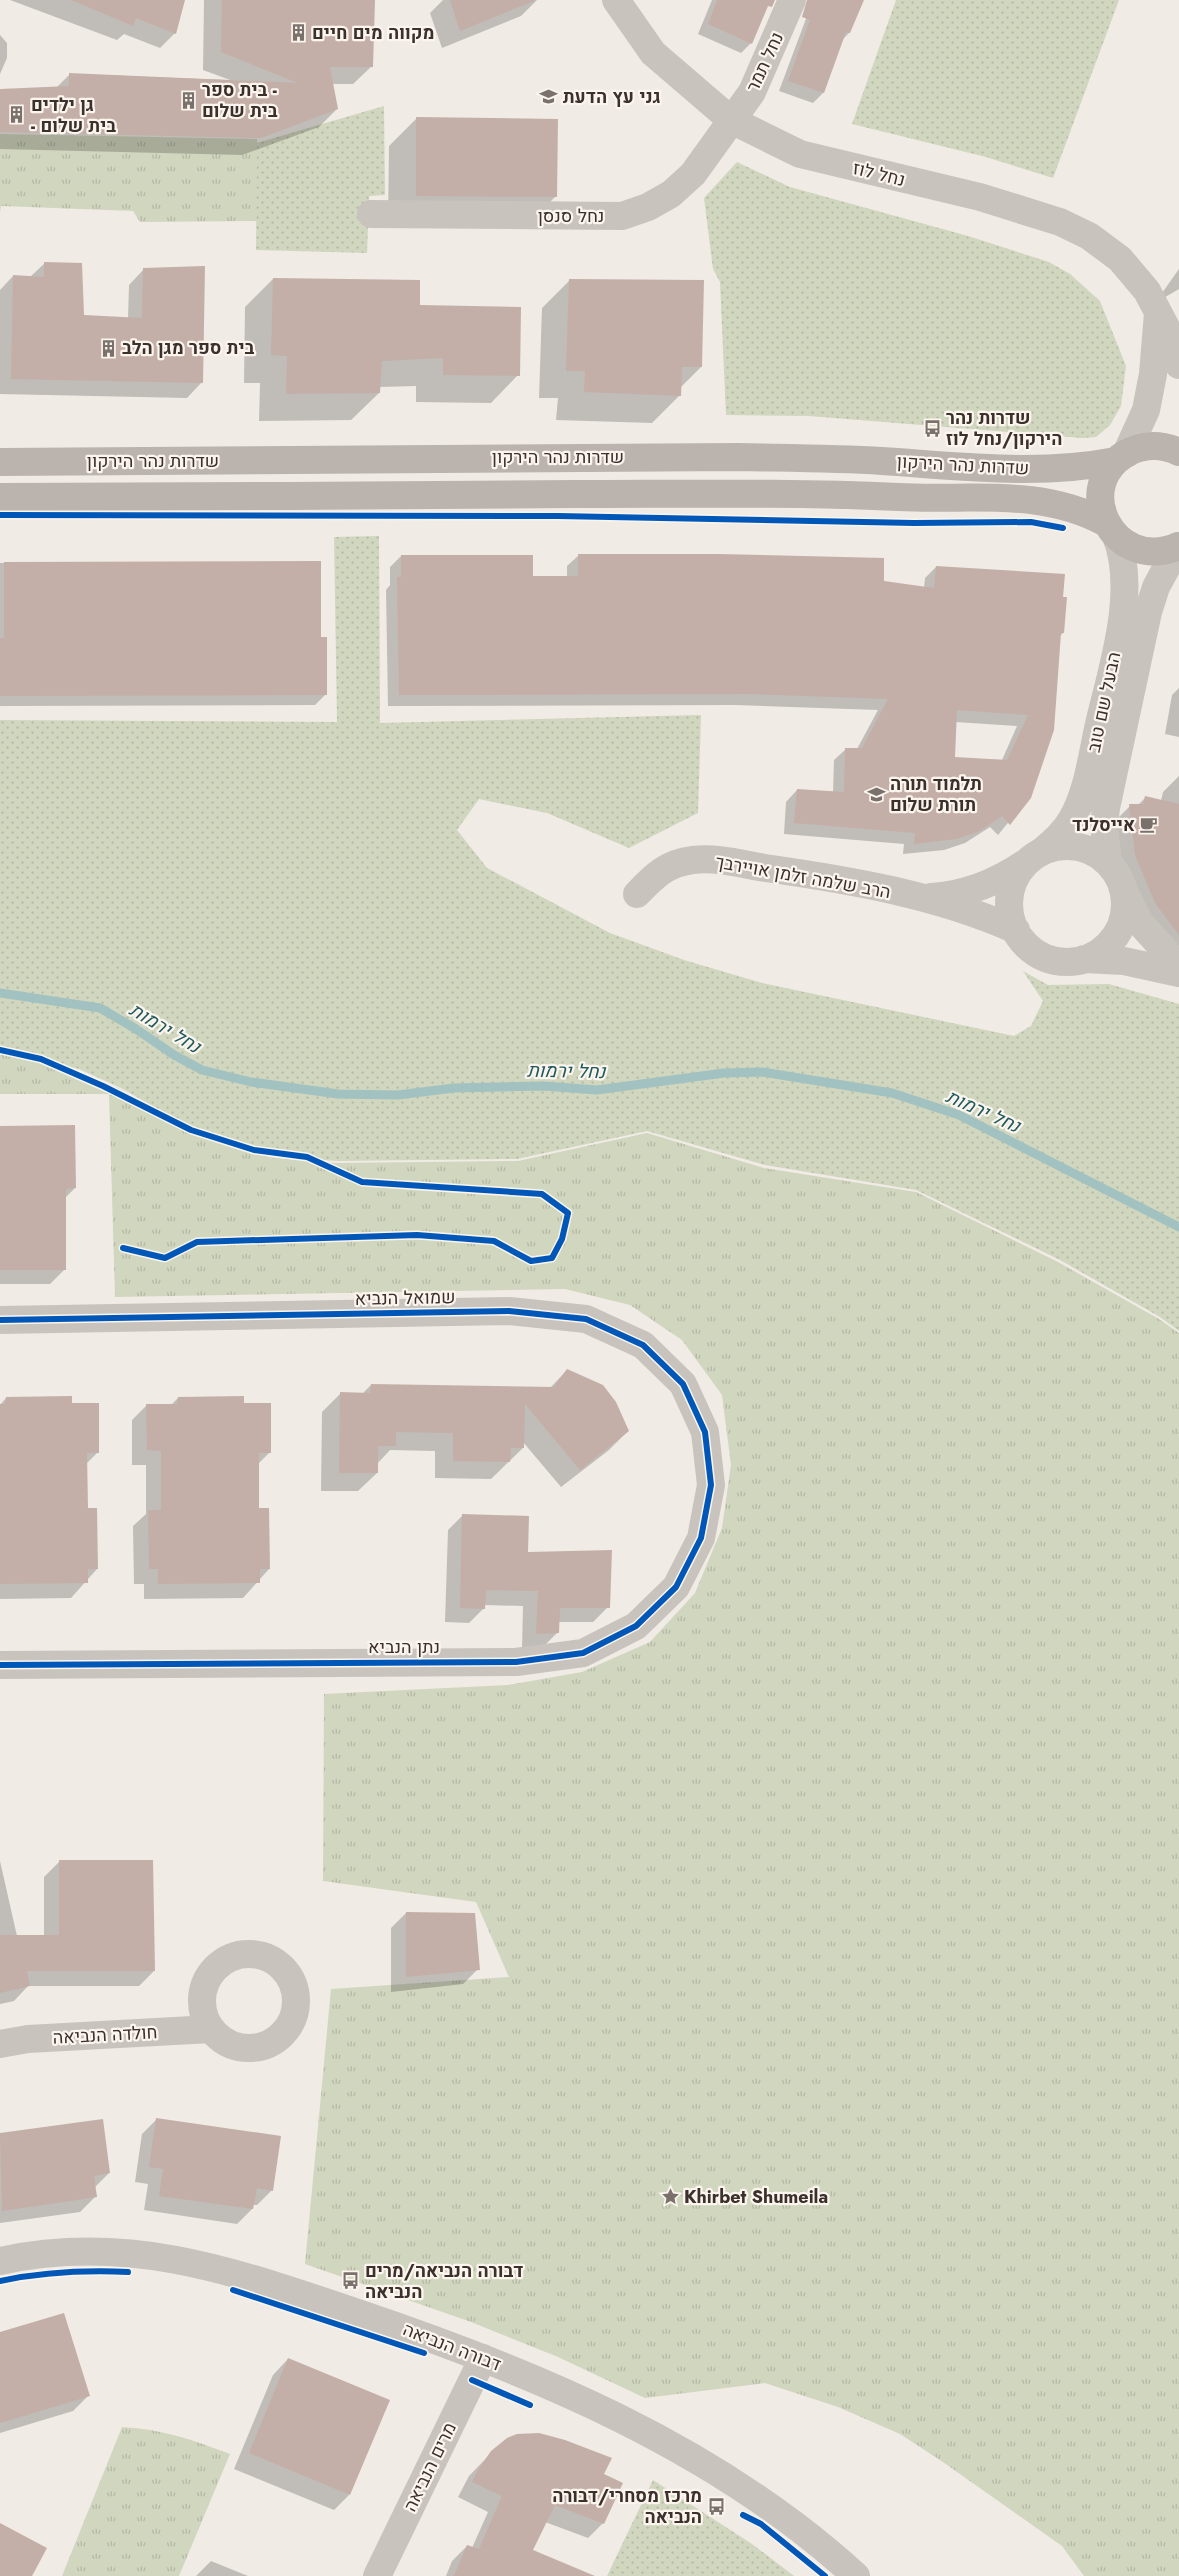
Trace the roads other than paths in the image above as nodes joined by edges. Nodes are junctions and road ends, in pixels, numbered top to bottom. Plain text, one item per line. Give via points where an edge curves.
1 (616, 0) edge
2 (792, 0) edge
3 (731, 120) junction
4 (371, 214) dead end
5 (1158, 314) junction
6 (1179, 366) edge
7 (1179, 452) edge
8 (1121, 457) junction
9 (0, 462) edge
10 (0, 497) edge
11 (1111, 530) junction
12 (1179, 546) edge
13 (1034, 857) junction
14 (1108, 862) junction
15 (637, 894) dead end
16 (1125, 894) junction
17 (922, 898) junction
18 (1016, 930) junction
19 (1084, 959) junction
20 (1179, 966) edge
21 (1179, 973) edge
22 (0, 1320) edge
23 (711, 1485) joint
24 (0, 1665) edge
25 (211, 2029) dead end
26 (0, 2044) edge
27 (0, 2261) edge
28 (483, 2358) junction
29 (377, 2576) edge
30 (856, 2576) edge

1 - 3 street, נחל לוז via 653,53
2 - 3 street, נחל תמר via 752,92
3 - 4 street, נחל סנסן via 693,174 671,194 622,216
3 - 5 street, נחל לוז via 800,154 980,197 1060,222 1090,236 1120,259 1147,291
5 - 6 street, נחל לוז via 1169,333
5 - 8 street via 1146,410
7 - 8 main road, שדרות נהר הירקון via 1154,446 1137,448
8 - 9 main road, שדרות נהר הירקון via 1072,468 1033,469 738,457
8 - 11 main road via 1106,474 1101,490 1101,508
10 - 11 main road, שדרות נהר הירקון via 736,494 1000,497 1043,500 1068,506
11 - 12 main road, שדרות נהר הירקון via 1129,546 1145,551
11 - 13 street, הבעל שם טוב via 1123,566 1120,630 1087,778 1068,826 1059,838
12 - 14 street, הבעל שם טוב via 1156,587 1146,620 1106,808 1104,825
13 - 14 street via 1058,847 1077,847 1094,852
13 - 17 street, הרב שלמה זלמן אויירבך via 1003,878 943,896
13 - 18 street via 1016,877 1010,894 1010,913
14 - 16 street via 1119,877
15 - 17 street, הרב שלמה זלמן אויירבך via 657,872 695,859 803,873
16 - 19 street via 1125,913 1119,930 1102,950
16 - 20 street via 1141,924
17 - 18 street, הרב שלמה זלמן אויירבך via 969,910
18 - 19 street via 1026,945 1041,955 1058,961
19 - 21 street via 1124,961
22 - 23 street, שמואל הנביא via 509,1311 586,1319 643,1345 683,1384 705,1432
23 - 24 street, נתן הנביא via 701,1538 676,1586 636,1626 583,1653 516,1662
25 - 26 street, חולדה הנביאה
27 - 28 street, דבורה הנביאה via 35,2253 100,2250 170,2257 246,2276
28 - 29 street, מרים הנביאה
28 - 30 street, דבורה הנביאה via 589,2403 674,2447 760,2501

